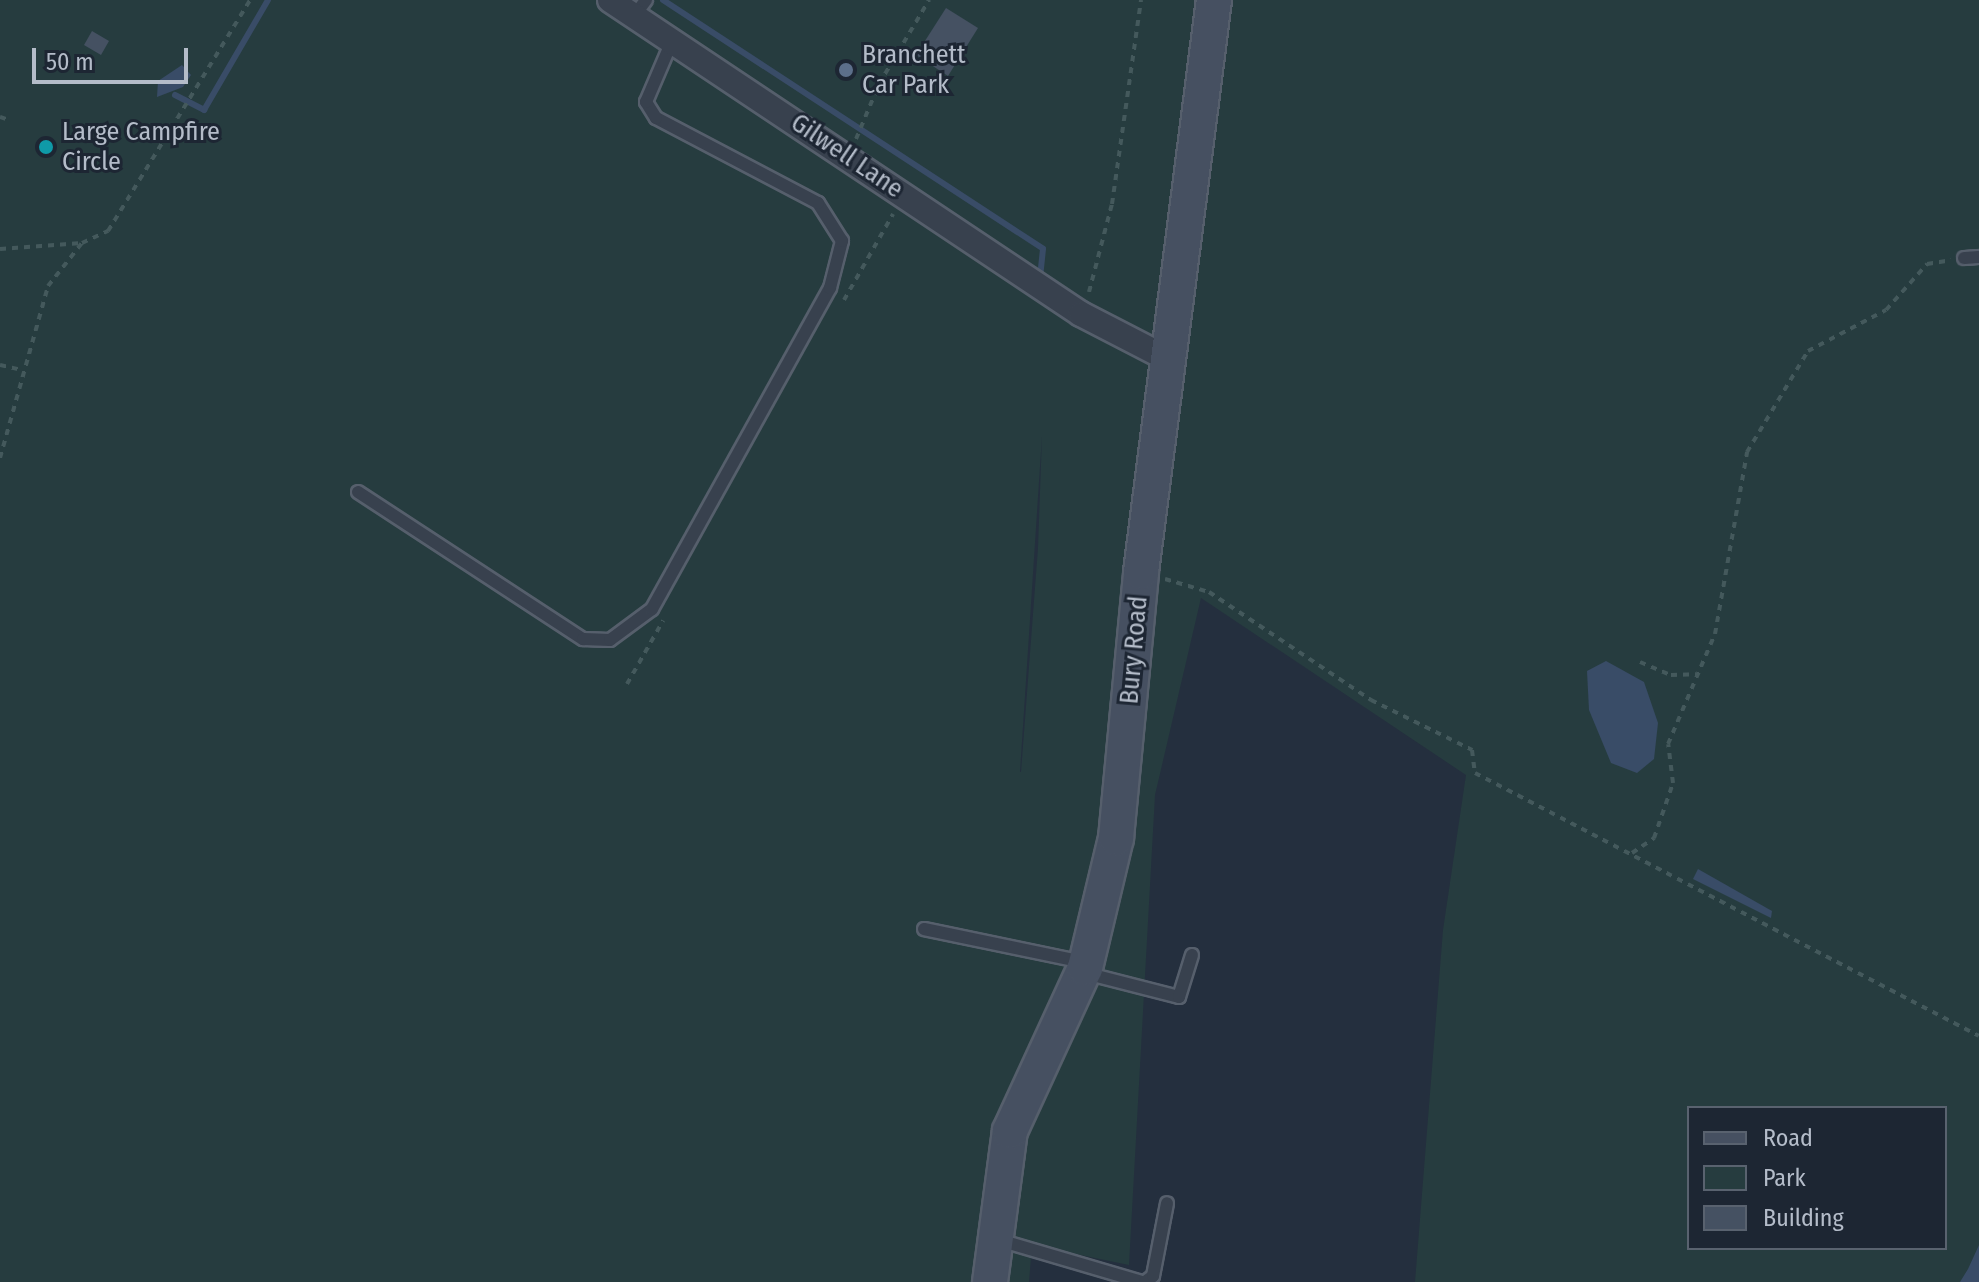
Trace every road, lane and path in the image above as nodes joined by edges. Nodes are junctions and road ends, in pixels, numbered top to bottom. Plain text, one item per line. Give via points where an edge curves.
1 (250, 0) edge
2 (610, 0) edge
3 (929, 0) edge
4 (1141, 0) edge
5 (1214, 0) edge
6 (640, 8) edge
7 (672, 41) junction
8 (0, 117) edge
9 (9, 120) dead end
10 (861, 129) dead end
11 (82, 243) junction
12 (0, 249) edge
13 (1979, 257) edge
14 (1964, 258) joint
15 (1081, 314) junction
16 (1172, 361) junction
17 (0, 365) edge
18 (22, 370) junction
19 (0, 458) edge
20 (358, 492) dead end
21 (1141, 572) junction
22 (1640, 662) dead end
23 (1696, 674) junction
24 (1632, 853) junction
25 (924, 929) dead end
26 (1192, 955) dead end
27 (1084, 967) junction
28 (1979, 1036) edge
29 (1167, 1203) dead end
30 (992, 1238) junction
31 (990, 1282) edge
32 (1143, 1282) edge

1 - 11 path via 142,187 108,231
2 - 6 street, Gilwell Lane
3 - 10 path
4 - 15 path via 1112,204
5 - 16 street, Bury Road
6 - 7 street, Gilwell Lane
7 - 15 street, Gilwell Lane
7 - 20 lane via 646,102 656,118 818,203 842,241 830,288 652,609 610,640 583,639
8 - 9 path
11 - 12 path
11 - 18 path via 48,286
13 - 14 lane
14 - 23 path via 1927,264 1886,310 1808,351 1747,452 1734,559
15 - 16 street, Gilwell Lane
16 - 21 street, Bury Road
17 - 18 path
18 - 19 path
21 - 24 path via 1209,592 1371,700 1447,744 1472,750 1475,773
21 - 27 street, Bury Road via 1116,838
22 - 23 path via 1671,675
23 - 24 path via 1668,744 1669,797 1654,838
24 - 28 path
25 - 27 lane
26 - 27 lane via 1179,997
27 - 30 street, Bury Road via 1010,1131
29 - 32 lane via 1153,1276
30 - 31 street, Bury Road
30 - 32 lane

